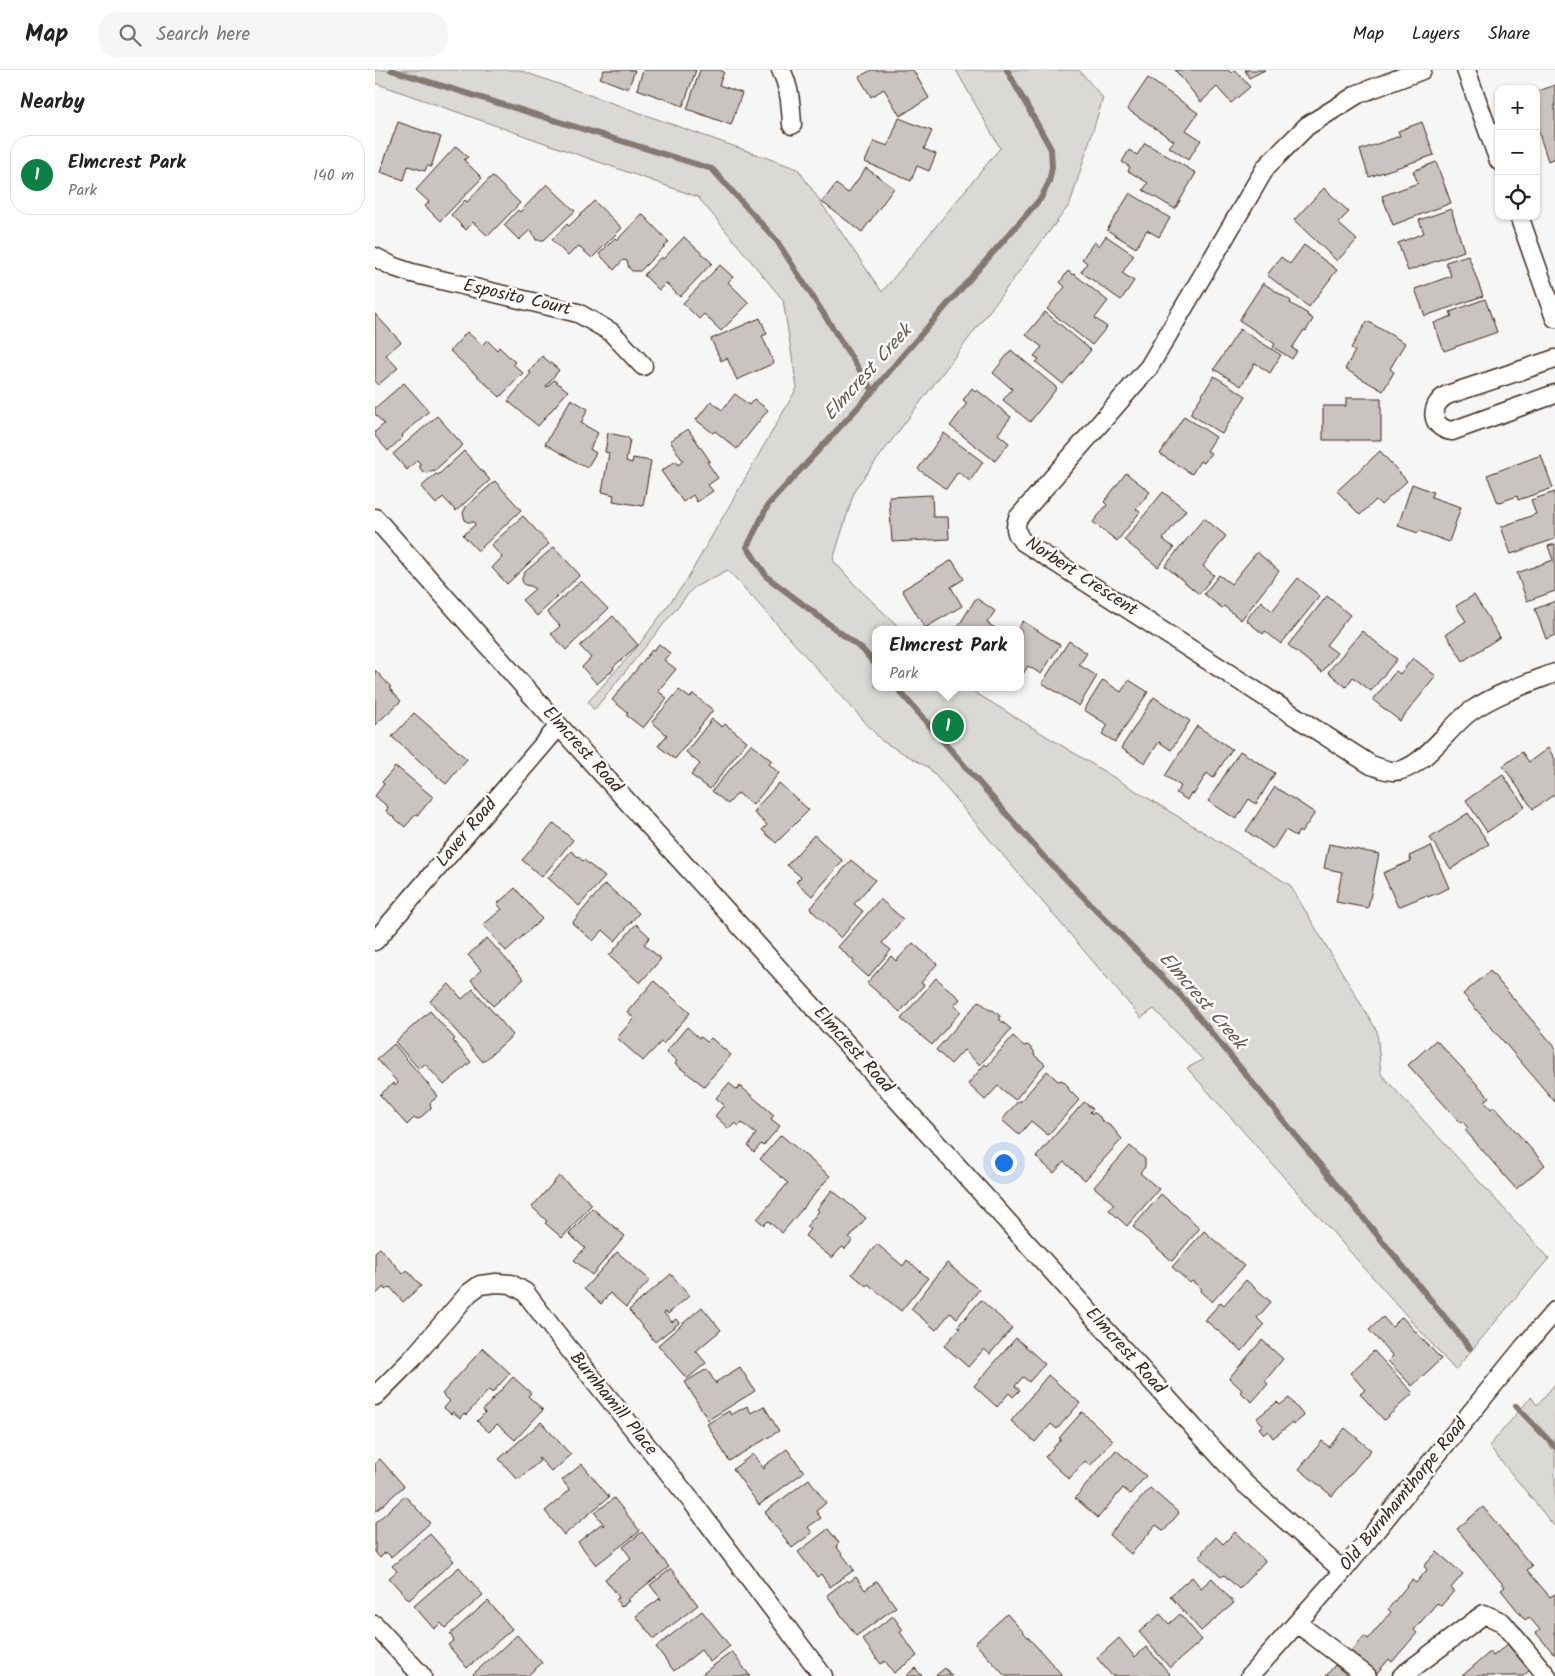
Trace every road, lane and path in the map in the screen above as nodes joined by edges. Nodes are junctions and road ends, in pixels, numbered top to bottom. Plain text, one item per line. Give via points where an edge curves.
1 (781, 70) edge
2 (1421, 70) edge
3 (1466, 70) edge
4 (792, 125) dead end
5 (1495, 150) edge
6 (1520, 220) edge
7 (375, 257) edge
8 (1555, 318) edge
9 (1555, 359) edge
10 (643, 366) dead end
11 (1555, 394) edge
12 (375, 518) edge
13 (1555, 673) edge
14 (559, 726) junction
15 (375, 941) edge
16 (1555, 1311) edge
17 (375, 1396) edge
18 (1343, 1571) junction
19 (1297, 1623) junction
20 (375, 1625) edge
21 (422, 1676) edge
22 (823, 1676) edge
23 (1250, 1676) edge
24 (1367, 1676) edge
25 (1402, 1676) edge
26 (1547, 1676) edge

1 - 4 street via 791,100
2 - 13 street, Norbert Crescent via 1357,94 1307,126 1266,167 1149,367 1018,518 1015,526 1022,541 1382,769 1401,770 1417,763 1471,711 1513,689
3 - 5 street
6 - 8 street
7 - 10 street, Esposito Court via 412,273 578,313 611,332
9 - 11 street via 1447,395 1436,404 1434,416 1441,427 1452,431
12 - 14 street, Elmcrest Road
14 - 15 street, Laver Road
14 - 18 street, Elmcrest Road via 1244,1483
16 - 18 street, Old Burnhamthorpe Road
17 - 22 street, Burnhamill Place via 480,1285 511,1284 525,1292 693,1503
18 - 19 street, Old Burnhamthorpe Road
19 - 23 street, Old Burnhamthorpe Road
19 - 24 street
20 - 21 street
25 - 26 street via 1484,1614 1502,1622

